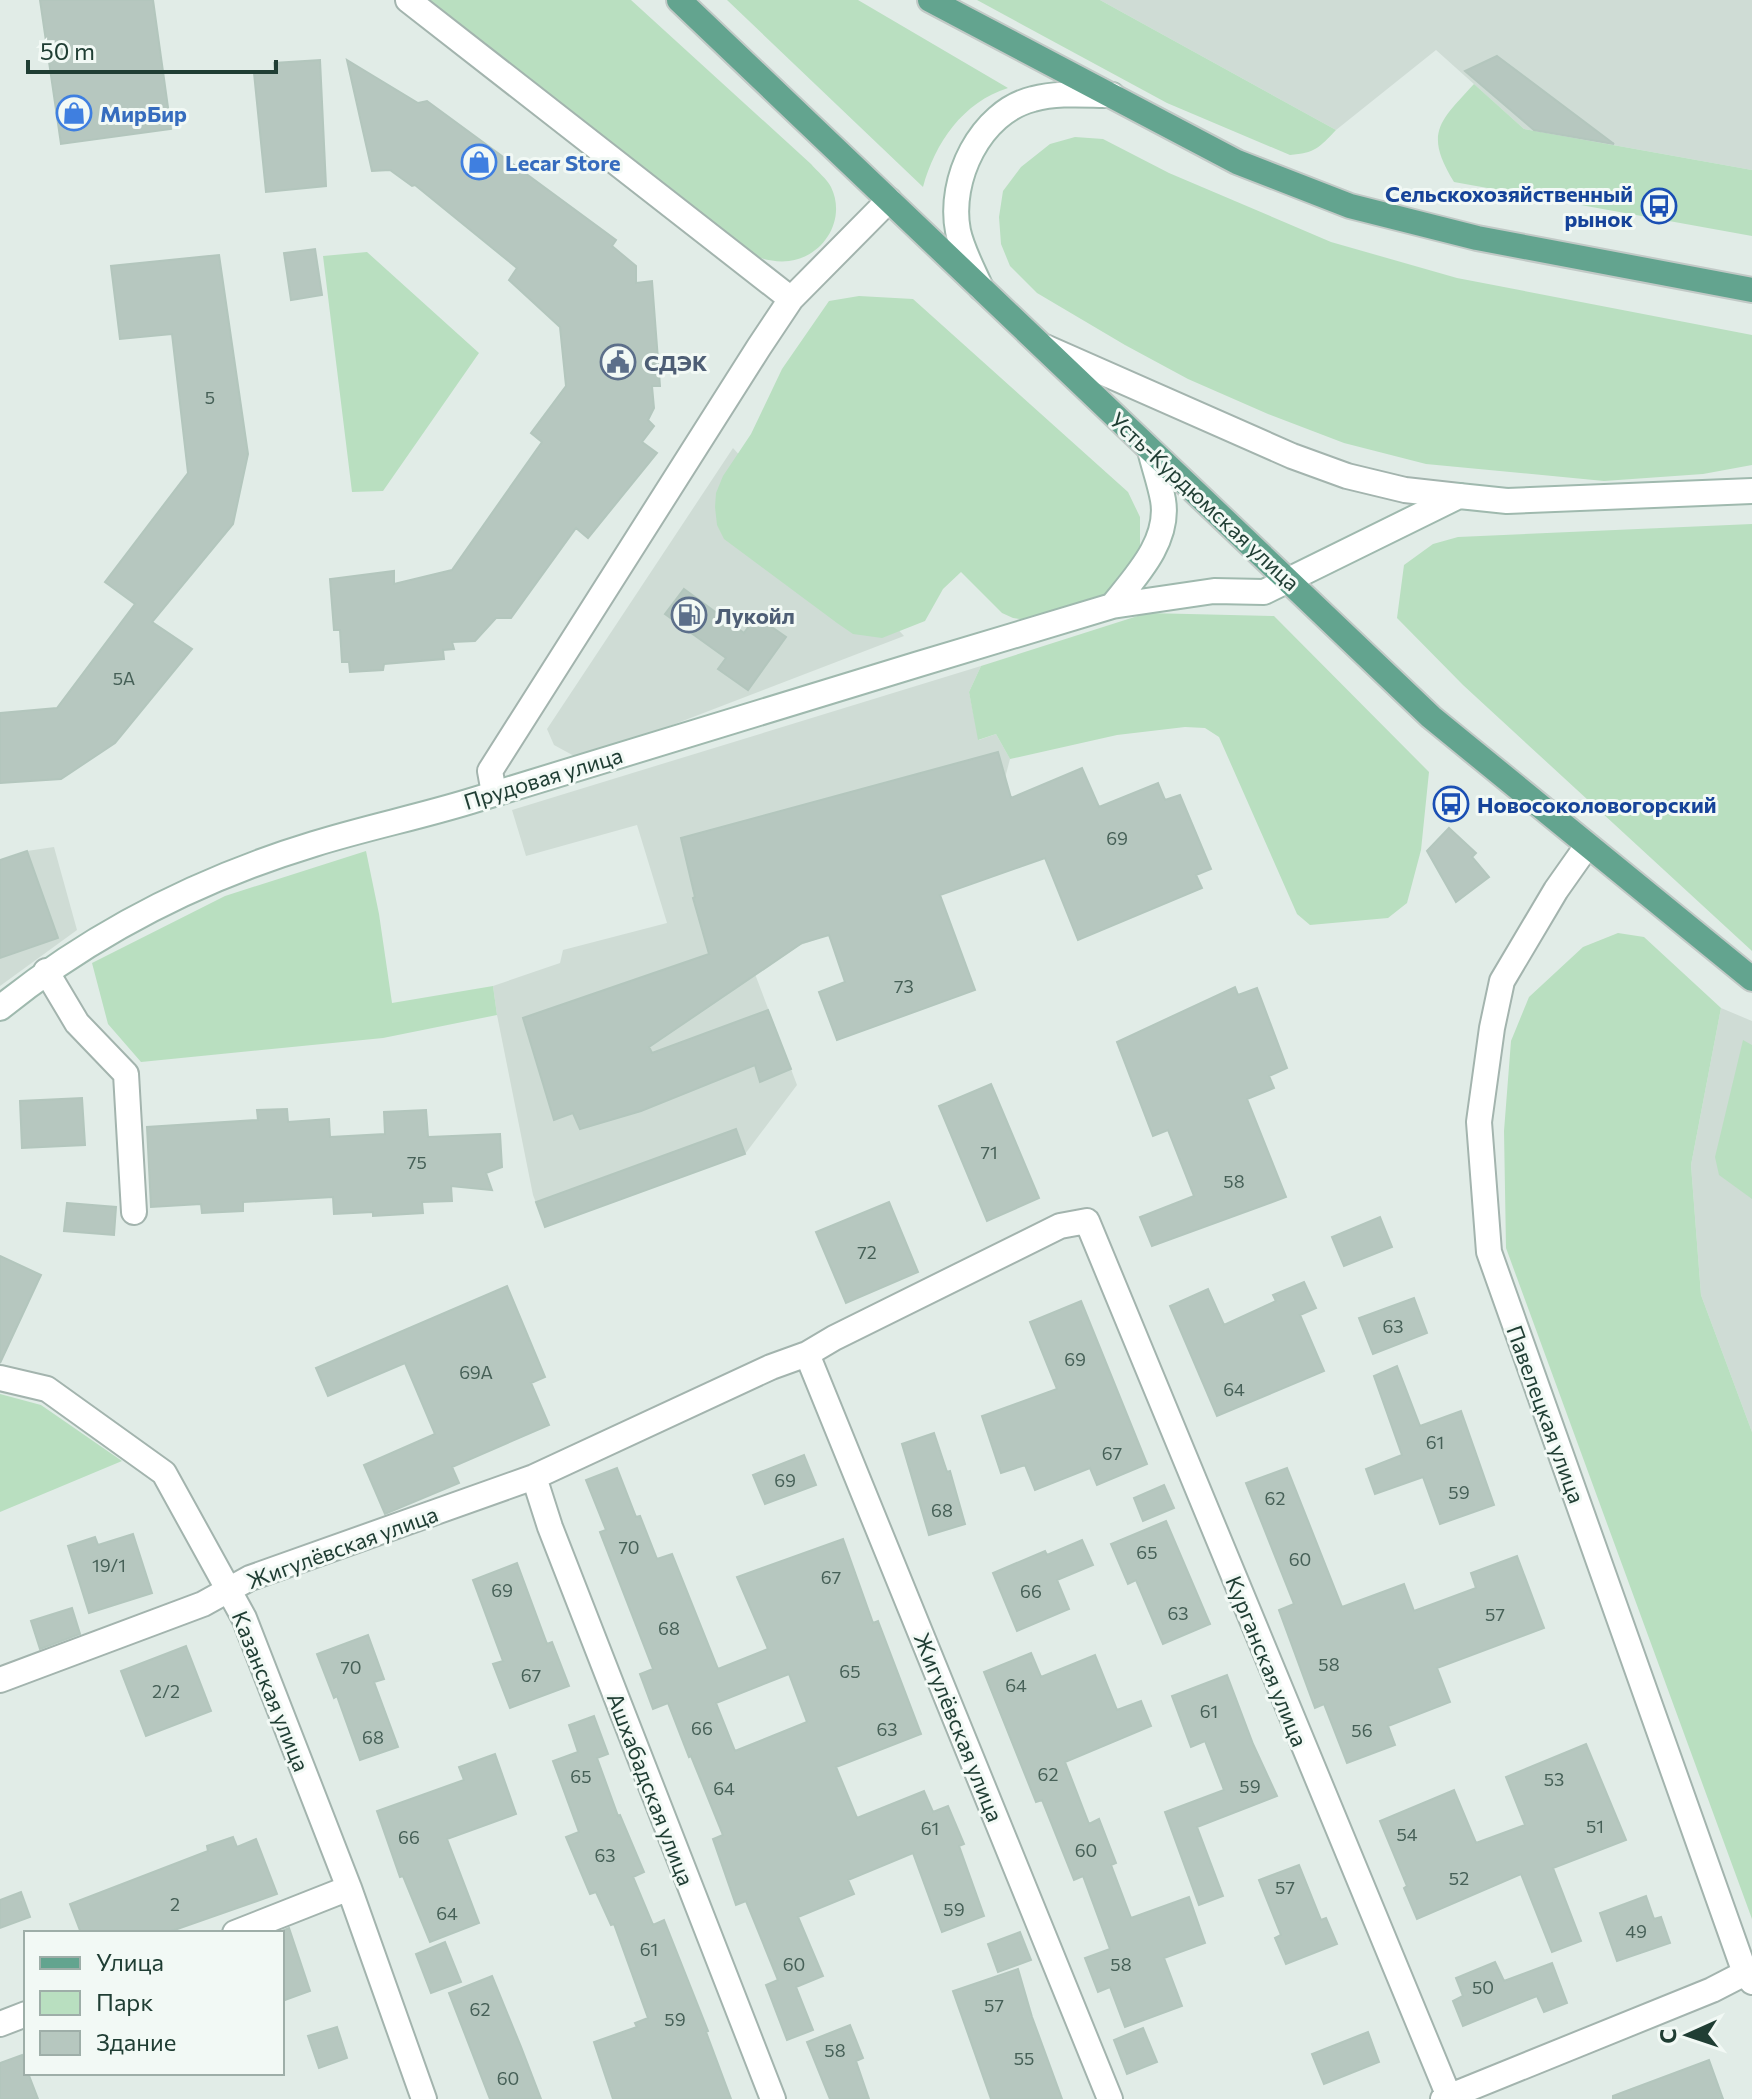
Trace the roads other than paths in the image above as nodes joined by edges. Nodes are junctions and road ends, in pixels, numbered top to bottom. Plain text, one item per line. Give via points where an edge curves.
1 (408, 0) edge
2 (679, 0) edge
3 (930, 0) edge
4 (1112, 95) junction
5 (889, 200) junction
6 (981, 288) junction
7 (1746, 291) edge
8 (791, 299) junction
9 (1040, 344) junction
10 (1150, 450) junction
11 (1752, 491) edge
12 (1459, 496) junction
13 (1290, 580) junction
14 (1112, 606) junction
15 (494, 793) junction
16 (1587, 846) junction
17 (46, 971) junction
18 (1752, 979) edge
19 (0, 1008) edge
20 (134, 1212) dead end
21 (1087, 1221) joint
22 (807, 1354) junction
23 (0, 1378) edge
24 (534, 1477) junction
25 (229, 1590) junction
26 (0, 1680) edge
27 (349, 1888) junction
28 (240, 1931) edge
29 (1750, 1976) edge
30 (24, 2015) edge
31 (0, 2024) edge
32 (1448, 2098) edge
33 (424, 2099) edge
34 (773, 2099) edge
35 (1110, 2099) edge

1 - 8 street
2 - 5 main road, Усть-Курдюмская улица
3 - 4 main road
4 - 6 street via 1030,99 977,140 958,189 957,220
4 - 7 main road via 1237,162 1350,206 1477,238
5 - 6 main road, Усть-Курдюмская улица
5 - 8 street
6 - 9 main road, Усть-Курдюмская улица
8 - 15 street via 490,771
9 - 10 main road, Усть-Курдюмская улица
9 - 12 street via 1347,476
10 - 13 main road, Усть-Курдюмская улица
10 - 14 street via 1164,503 1162,535
11 - 12 street via 1507,501
12 - 13 street, Прудовая улица
13 - 14 street, Прудовая улица via 1264,592 1214,591
13 - 16 main road, Усть-Курдюмская улица via 1431,717
14 - 15 street, Прудовая улица
15 - 17 street, Прудовая улица via 217,877 121,925
16 - 18 main road, Усть-Курдюмская улица
16 - 29 street, Павелецкая улица via 1502,981 1479,1122 1489,1252
17 - 19 street, Прудовая улица
17 - 20 street via 77,1023 126,1074
21 - 22 street, Жигулёвская улица via 1060,1226
21 - 32 street, Курганская улица
22 - 24 street, Жигулёвская улица
22 - 35 street, Жигулёвская улица
23 - 25 street, Казанская улица via 47,1389 164,1473
24 - 25 street, Жигулёвская улица
24 - 34 street, Ашхабадская улица
25 - 26 street, Жигулёвская улица
25 - 27 street, Казанская улица
27 - 28 street
27 - 33 street, Казанская улица
29 - 32 street
30 - 31 street

